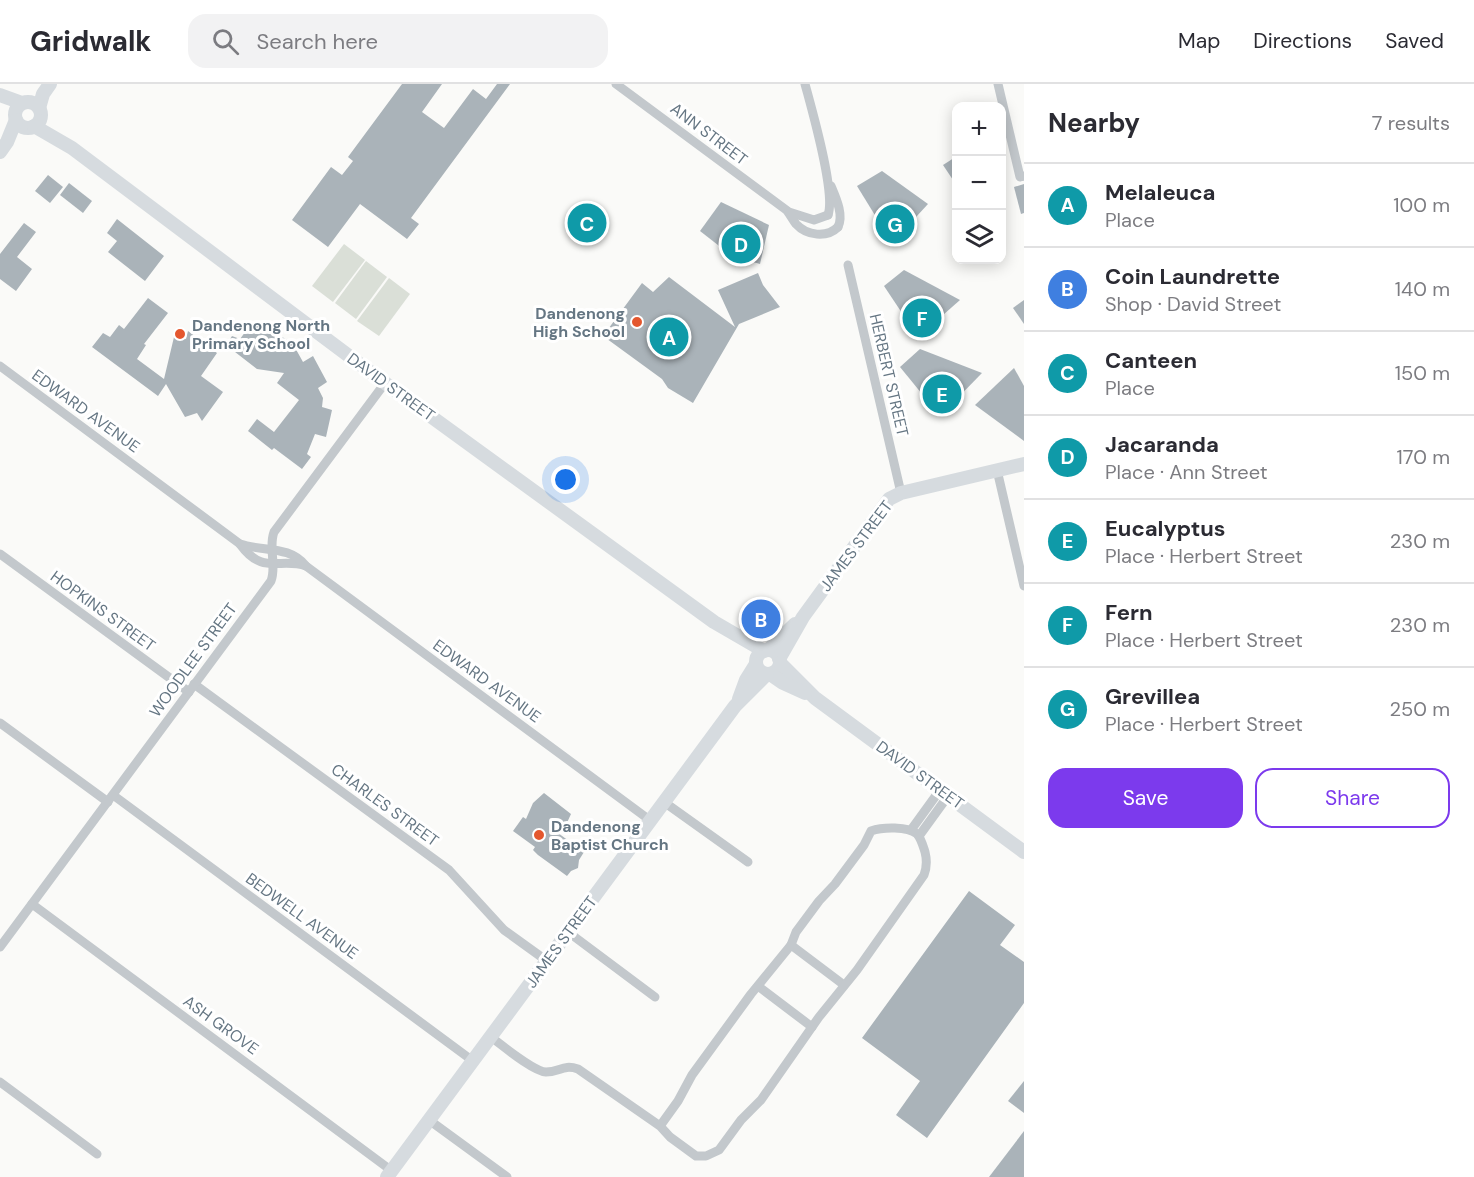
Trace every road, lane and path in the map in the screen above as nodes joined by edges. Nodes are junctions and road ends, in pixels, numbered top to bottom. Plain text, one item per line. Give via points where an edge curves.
1 (616, 84) edge
2 (805, 84) edge
3 (998, 84) edge
4 (47, 89) edge
5 (1, 95) edge
6 (28, 115) junction
7 (4, 147) edge
8 (826, 172) junction
9 (1024, 176) edge
10 (783, 208) junction
11 (828, 215) junction
12 (837, 227) junction
13 (848, 265) dead end
14 (0, 366) edge
15 (385, 383) junction
16 (1024, 464) edge
17 (997, 470) junction
18 (901, 493) junction
19 (240, 544) junction
20 (272, 549) junction
21 (0, 554) edge
22 (273, 565) junction
23 (306, 566) junction
24 (1024, 586) edge
25 (767, 658) junction
26 (768, 674) junction
27 (191, 688) junction
28 (815, 698) junction
29 (735, 706) junction
30 (0, 723) edge
31 (944, 793) junction
32 (110, 799) junction
33 (664, 802) junction
34 (651, 821) junction
35 (915, 833) junction
36 (1024, 852) edge
37 (748, 862) dead end
38 (32, 904) junction
39 (568, 932) junction
40 (791, 945) junction
41 (0, 947) edge
42 (547, 961) junction
43 (844, 985) junction
44 (758, 986) junction
45 (655, 997) dead end
46 (812, 1027) junction
47 (491, 1037) junction
48 (473, 1061) junction
49 (0, 1082) edge
50 (429, 1120) junction
51 (660, 1126) junction
52 (97, 1154) dead end
53 (389, 1174) edge
54 (507, 1177) edge

1 - 10 street, ANN STREET
2 - 8 street
3 - 9 street via 1020,177
4 - 6 main road
5 - 6 main road, DAVID STREET
6 - 7 main road
6 - 15 main road, DAVID STREET
8 - 11 street
8 - 12 street via 839,210
10 - 11 street, ANN STREET via 812,220
10 - 12 street, ANN STREET via 808,232 826,234
11 - 12 street
13 - 18 street, HERBERT STREET
14 - 19 street, EDWARD AVENUE
15 - 20 street, WOODLEE STREET via 274,532
15 - 25 main road, DAVID STREET
16 - 17 main road, JAMES STREET
17 - 18 main road, JAMES STREET
17 - 24 street
18 - 25 main road, JAMES STREET via 890,499
19 - 20 street, EDWARD AVENUE
19 - 22 street, EDWARD AVENUE via 252,556
20 - 22 street, WOODLEE STREET
20 - 23 street, EDWARD AVENUE via 290,553
21 - 27 street, HOPKINS STREET
22 - 23 street, EDWARD AVENUE
22 - 27 street, WOODLEE STREET via 271,581
23 - 34 street, EDWARD AVENUE
25 - 26 main road, JAMES STREET via 776,670
25 - 28 main road, DAVID STREET
25 - 29 main road, JAMES STREET via 746,680
26 - 28 main road, DAVID STREET
26 - 29 main road, JAMES STREET
27 - 32 street, WOODLEE STREET
27 - 42 street, CHARLES STREET via 449,870 504,930
28 - 31 main road, DAVID STREET
29 - 33 main road, JAMES STREET
30 - 32 street, BEDWELL AVENUE
31 - 35 street
31 - 36 main road, DAVID STREET
32 - 38 street, WOODLEE STREET
32 - 48 street, BEDWELL AVENUE
33 - 34 main road, JAMES STREET
33 - 37 street
34 - 39 main road, JAMES STREET
35 - 40 street via 871,831 796,932
35 - 43 street via 926,856 926,871
38 - 41 street, WOODLEE STREET
38 - 53 street, ASH GROVE
39 - 42 main road, JAMES STREET
39 - 45 street
40 - 43 street
40 - 44 street
42 - 47 main road, JAMES STREET
43 - 46 street
44 - 46 street
44 - 51 street
46 - 51 street via 761,1100 714,1154 696,1156
47 - 48 main road, JAMES STREET
47 - 51 street via 538,1070 552,1071 564,1066 578,1069
48 - 50 main road, JAMES STREET
49 - 52 street
50 - 53 main road, JAMES STREET
50 - 54 street

